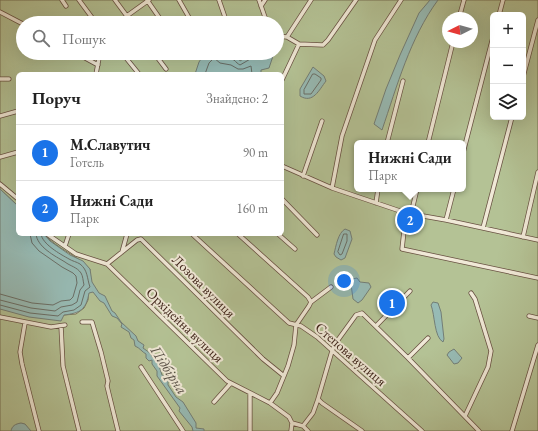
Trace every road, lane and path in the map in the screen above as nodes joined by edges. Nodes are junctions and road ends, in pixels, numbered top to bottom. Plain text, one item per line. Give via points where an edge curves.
1 (62, 0) edge
2 (79, 0) edge
3 (115, 0) edge
4 (148, 0) edge
5 (179, 0) edge
6 (219, 0) edge
7 (259, 0) edge
8 (265, 0) edge
9 (311, 0) edge
10 (356, 0) edge
11 (401, 0) edge
12 (464, 0) edge
13 (503, 0) edge
14 (66, 6) dead end
15 (261, 6) junction
16 (0, 12) edge
17 (461, 12) edge
18 (500, 12) edge
19 (91, 16) edge
20 (126, 16) joint
21 (158, 16) edge
22 (188, 16) edge
23 (225, 16) edge
24 (265, 16) edge
25 (16, 20) edge
26 (538, 20) edge
27 (284, 37) edge
28 (287, 37) junction
29 (299, 44) junction
30 (452, 48) edge
31 (490, 48) edge
32 (89, 60) edge
33 (99, 60) edge
34 (128, 60) edge
35 (159, 60) edge
36 (98, 65) junction
37 (526, 66) edge
38 (166, 69) dead end
39 (96, 72) edge
40 (137, 72) edge
41 (284, 76) edge
42 (0, 79) edge
43 (8, 79) dead end
44 (403, 81) dead end
45 (16, 112) edge
46 (0, 116) edge
47 (511, 120) edge
48 (322, 121) dead end
49 (388, 140) edge
50 (429, 140) edge
51 (466, 141) edge
52 (16, 153) edge
53 (0, 157) edge
54 (284, 167) edge
55 (538, 172) edge
56 (303, 176) junction
57 (0, 184) edge
58 (332, 188) junction
59 (378, 192) edge
60 (416, 192) edge
61 (453, 192) edge
62 (16, 197) edge
63 (284, 201) edge
64 (376, 203) junction
65 (408, 213) junction
66 (446, 220) junction
67 (483, 228) junction
68 (316, 234) dead end
69 (49, 236) edge
70 (68, 236) edge
71 (126, 236) edge
72 (194, 236) edge
73 (240, 236) edge
74 (280, 236) edge
75 (523, 237) junction
76 (538, 240) edge
77 (65, 246) junction
78 (295, 249) dead end
79 (121, 253) junction
80 (107, 264) junction
81 (538, 278) edge
82 (331, 287) dead end
83 (410, 291) dead end
84 (471, 293) dead end
85 (311, 302) junction
86 (529, 316) dead end
87 (0, 317) edge
88 (538, 318) edge
89 (82, 322) dead end
90 (25, 323) junction
91 (296, 325) junction
92 (376, 326) junction
93 (428, 338) dead end
94 (538, 345) edge
95 (332, 351) junction
96 (408, 358) junction
97 (141, 367) dead end
98 (284, 376) junction
99 (231, 383) junction
100 (250, 393) junction
101 (318, 399) junction
102 (214, 402) dead end
103 (270, 403) junction
104 (465, 416) junction
105 (292, 423) junction
106 (303, 426) junction
107 (39, 431) edge
108 (79, 431) edge
109 (118, 431) edge
110 (183, 431) edge
111 (250, 431) edge
112 (291, 431) edge
113 (308, 431) edge
114 (362, 431) edge
115 (422, 431) edge
116 (479, 431) edge
117 (512, 431) edge

1 - 14 street
2 - 19 street
3 - 20 street
4 - 20 street
4 - 21 street
5 - 22 street
6 - 23 street
7 - 15 street
8 - 15 street
9 - 28 street
10 - 29 street via 323,44
11 - 58 street via 375,40 342,136
12 - 17 street
13 - 18 street
15 - 24 street
16 - 25 street
26 - 37 street
27 - 28 street
28 - 29 street
29 - 41 street
30 - 50 street
31 - 51 street
32 - 36 street
33 - 36 street
34 - 40 street
35 - 38 street
36 - 39 street
42 - 43 street
44 - 49 street
45 - 46 street
47 - 67 street
48 - 56 street
52 - 53 street
54 - 56 street
55 - 75 street
56 - 58 street
57 - 62 street
58 - 64 street
59 - 64 street
60 - 65 street
61 - 66 street
63 - 68 street
64 - 65 street
65 - 66 street
65 - 81 street via 402,249
66 - 67 street
67 - 75 street
69 - 77 street, Орхідейна вулиця
70 - 77 street
71 - 79 street
72 - 91 street, Степова вулиця via 289,323
73 - 85 street
74 - 78 street
75 - 76 street
77 - 80 street, Орхідейна вулиця via 76,254
79 - 80 street, Лозова вулиця
79 - 98 street, Лозова вулиця via 141,239 263,359
80 - 99 street, Орхідейна вулиця
82 - 85 street
83 - 92 street
84 - 104 street via 491,351 488,367
85 - 91 street
86 - 88 street
87 - 90 street
89 - 109 street via 92,322
90 - 107 street via 20,352
90 - 108 street via 51,327 63,325 63,366
91 - 95 street, Степова вулиця via 317,337
91 - 98 street via 294,345
92 - 95 street via 365,314 359,313
92 - 96 street
93 - 96 street
94 - 117 street
95 - 101 street
95 - 115 street, Степова вулиця
96 - 104 street
97 - 110 street
98 - 103 street
99 - 100 street, Орхідейна вулиця
99 - 102 street
100 - 103 street, Орхідейна вулиця
100 - 111 street
101 - 106 street
101 - 114 street
103 - 105 street, Орхідейна вулиця via 289,417
104 - 116 street
105 - 106 street
105 - 112 street
106 - 113 street

